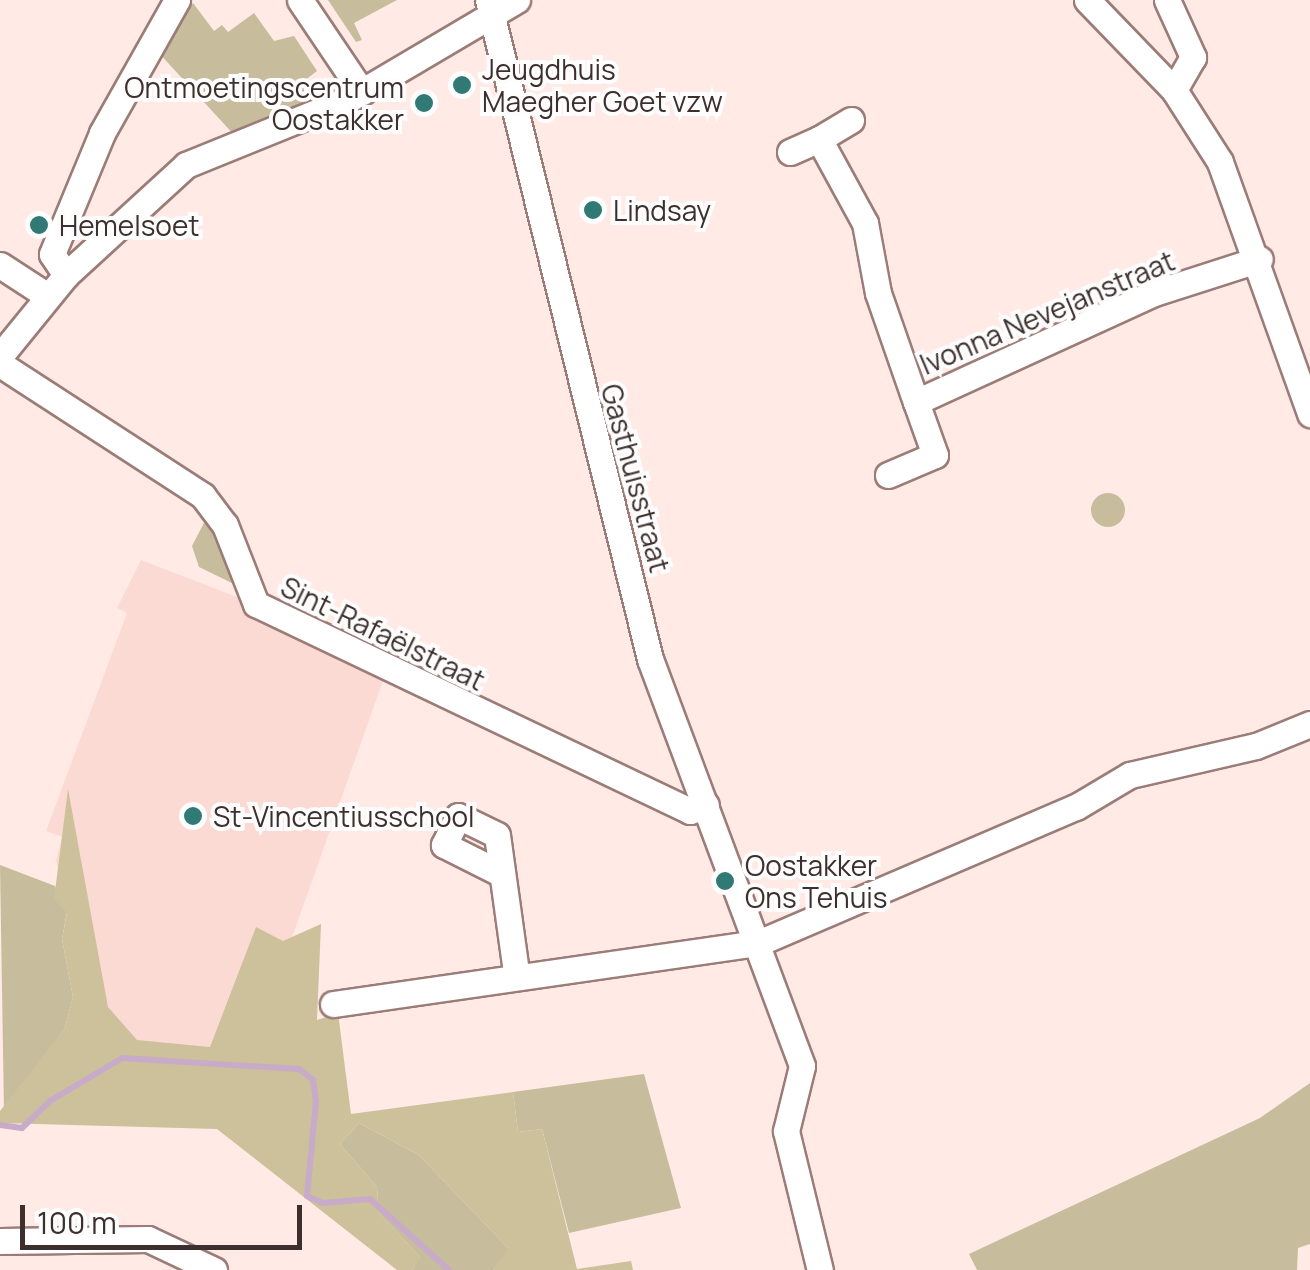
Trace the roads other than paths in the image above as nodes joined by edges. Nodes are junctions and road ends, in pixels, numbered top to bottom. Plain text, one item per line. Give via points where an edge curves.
1 (178, 0) edge
2 (300, 0) edge
3 (517, 0) edge
4 (1088, 0) edge
5 (1168, 0) edge
6 (489, 9) edge
7 (1174, 90) junction
8 (362, 92) junction
9 (851, 120) dead end
10 (819, 139) junction
11 (790, 152) dead end
12 (1260, 260) junction
13 (0, 266) edge
14 (66, 275) junction
15 (46, 296) junction
16 (0, 356) edge
17 (0, 364) edge
18 (916, 402) junction
19 (1310, 414) edge
20 (888, 475) dead end
21 (1310, 724) edge
22 (706, 805) junction
23 (502, 874) dead end
24 (758, 943) junction
25 (516, 972) junction
26 (333, 1004) dead end
27 (0, 1241) edge
28 (214, 1270) edge
29 (820, 1270) edge

1 - 14 street via 102,133 52,254
2 - 8 street
3 - 6 street
4 - 7 street
5 - 7 street via 1193,57
6 - 8 street
6 - 22 street, Gasthuisstraat via 650,659
7 - 12 street via 1220,162
8 - 14 street via 186,165
9 - 10 street
10 - 11 street
10 - 18 street, Ivonna Nevejanstraat via 865,222 878,293
12 - 18 street, Ivonna Nevejanstraat via 1154,294
12 - 19 street
13 - 15 street
14 - 15 street
15 - 16 street
17 - 22 street, Sint-Rafaëlstraat via 203,496 224,526 256,604 690,811
18 - 20 street, Ivonna Nevejanstraat via 935,455
21 - 24 street via 1256,746 1130,776 1076,807
22 - 24 street, Gasthuisstraat
23 - 25 street
24 - 25 street
24 - 29 street, Gasthuisstraat via 802,1066 786,1131
25 - 26 street
27 - 28 street via 148,1240

